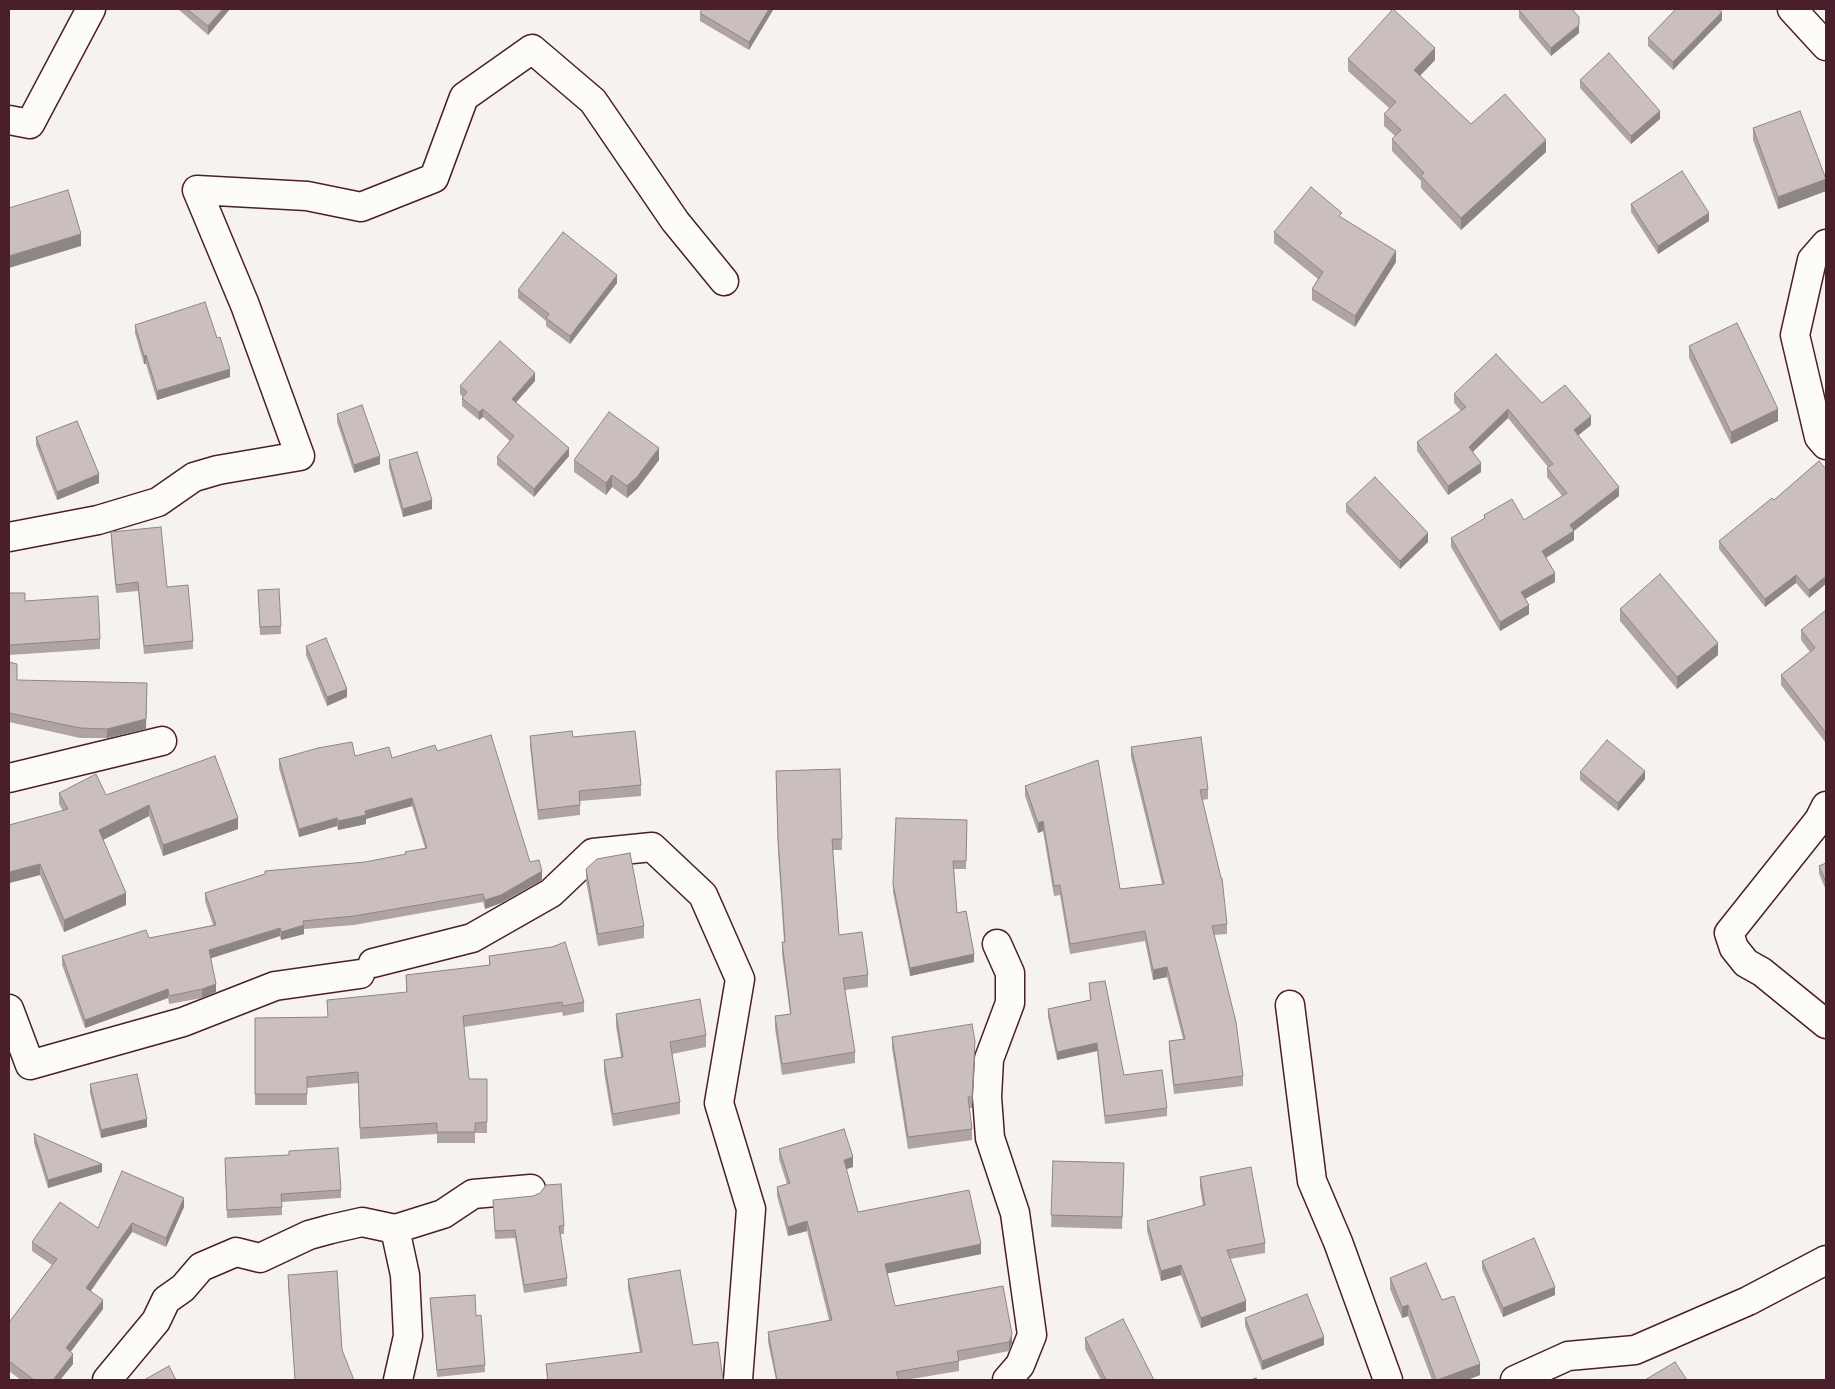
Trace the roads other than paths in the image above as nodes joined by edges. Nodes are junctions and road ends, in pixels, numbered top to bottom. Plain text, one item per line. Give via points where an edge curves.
1 (91, 9) edge
2 (1792, 9) edge
3 (1826, 46) edge
4 (9, 120) edge
5 (1826, 244) edge
6 (724, 281) dead end
7 (1826, 444) edge
8 (9, 537) edge
9 (162, 741) dead end
10 (9, 778) edge
11 (1826, 806) edge
12 (997, 944) dead end
13 (1290, 1005) dead end
14 (9, 1009) edge
15 (1826, 1024) edge
16 (530, 1189) dead end
17 (395, 1229) junction
18 (1826, 1260) edge
19 (107, 1380) edge
20 (398, 1380) edge
21 (738, 1380) edge
22 (1007, 1380) edge
23 (1388, 1380) edge
24 (1515, 1380) edge

1 - 4 street via 30,124
2 - 3 street
5 - 7 street via 1812,260 1795,334 1819,437
6 - 8 street via 675,221 593,101 532,50 464,97 434,178 361,207 307,196 197,190 246,305 300,456 218,470 194,477 158,502 98,520
9 - 10 street
11 - 15 street via 1819,820 1729,932 1734,948 1746,962
12 - 22 street via 1010,973 1010,1003 989,1059 990,1138 1015,1214 1032,1335 1020,1365
13 - 23 street via 1312,1182 1338,1242
14 - 21 street via 30,1065 183,1022 275,986 366,969 472,938 551,893 593,853 652,847 703,895 740,979 719,1102 751,1209
16 - 17 street via 472,1194 444,1214
17 - 19 street via 362,1222 309,1235 260,1258 236,1252 201,1267 166,1300 156,1321
17 - 20 street via 405,1275 408,1336
18 - 24 street via 1748,1301 1635,1350 1568,1356

